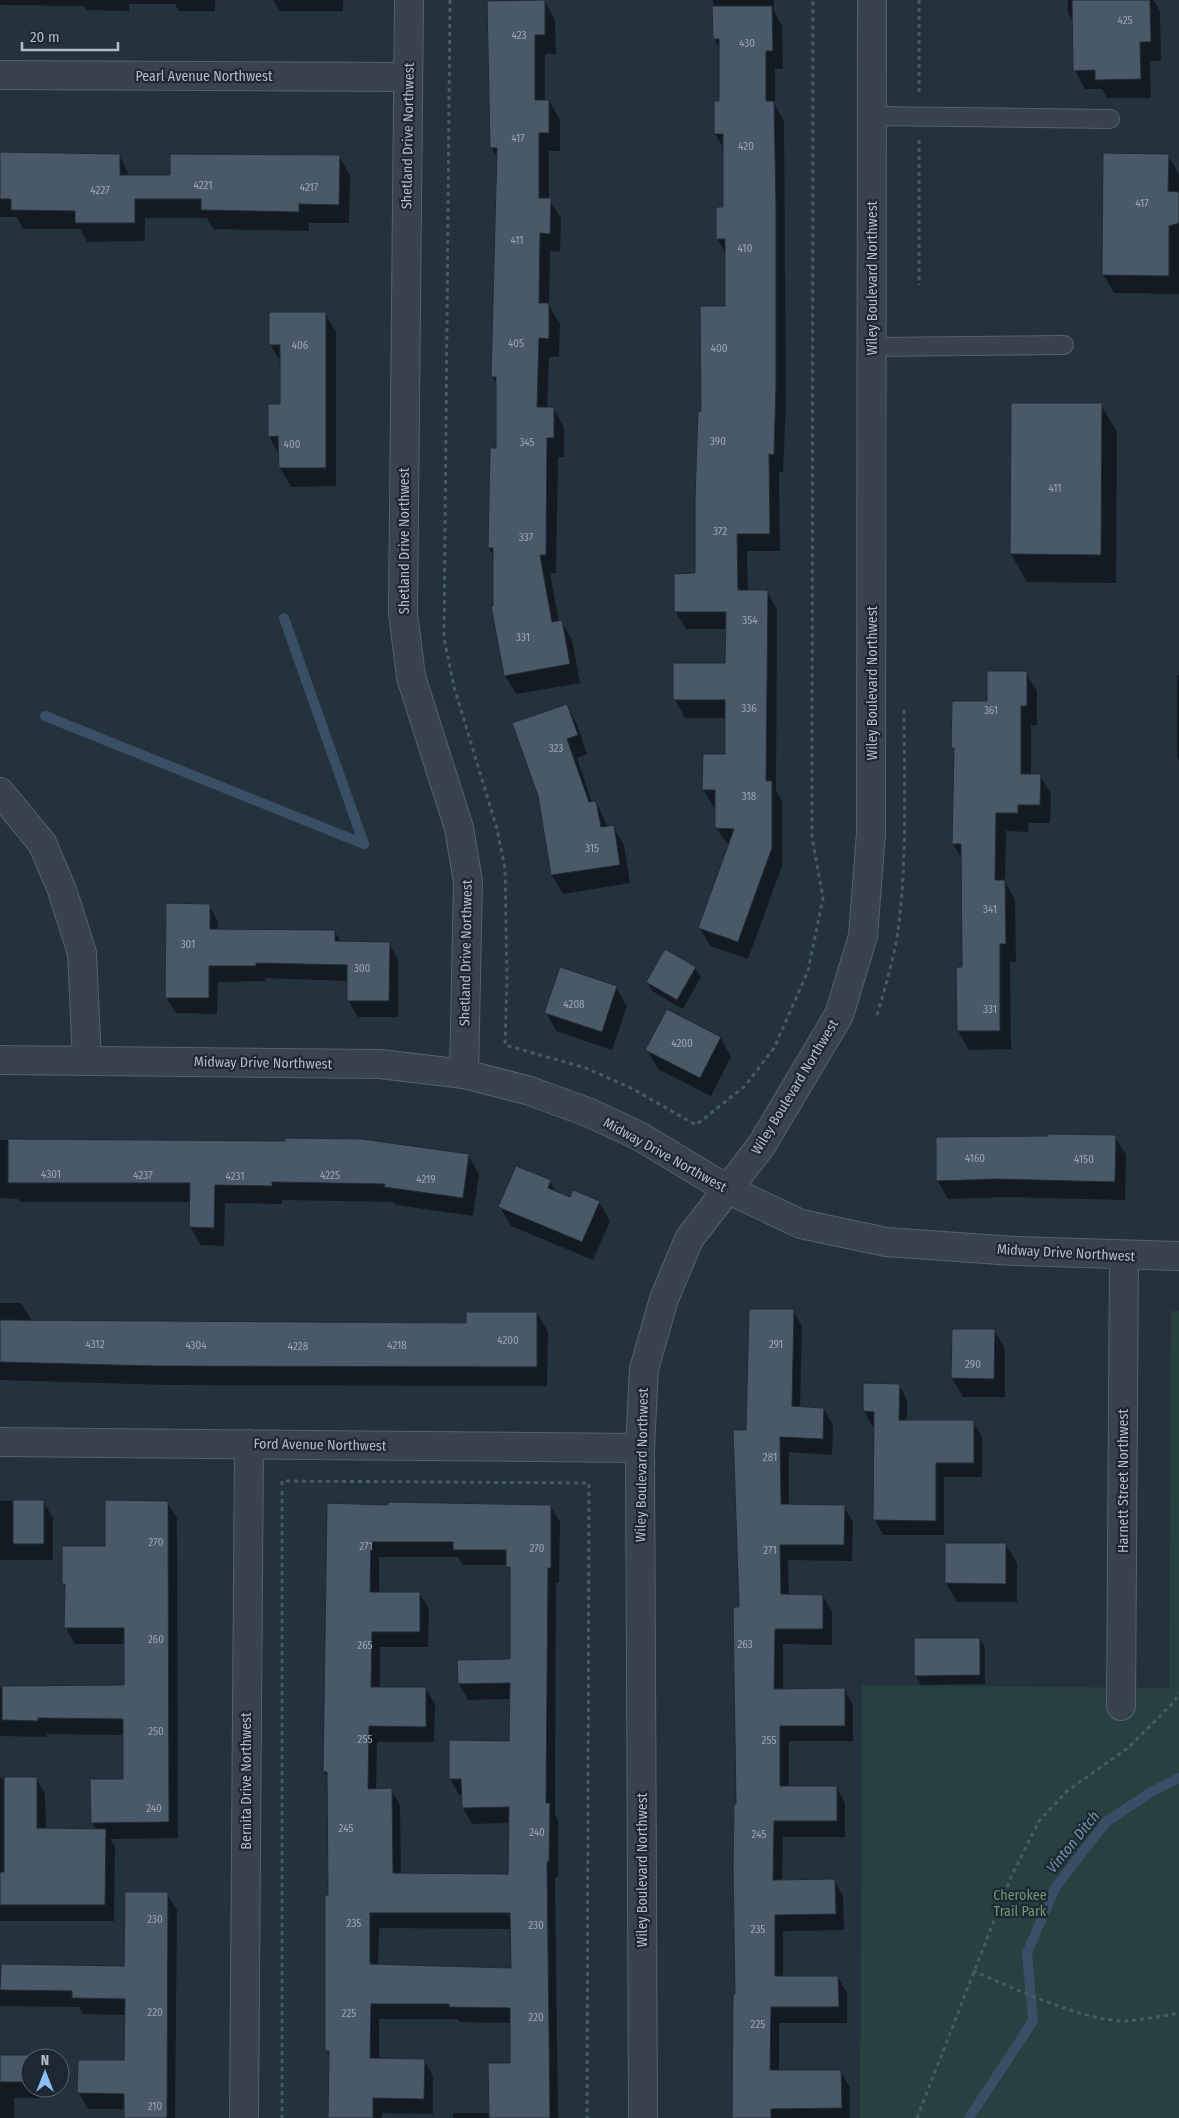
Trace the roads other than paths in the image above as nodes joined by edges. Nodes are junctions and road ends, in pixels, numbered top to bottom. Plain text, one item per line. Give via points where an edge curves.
1 (409, 0) edge
2 (872, 0) edge
3 (0, 74) edge
4 (408, 77) junction
5 (872, 116) junction
6 (1110, 119) dead end
7 (1064, 345) dead end
8 (872, 347) junction
9 (0, 792) edge
10 (0, 1060) edge
11 (87, 1061) junction
12 (464, 1074) junction
13 (727, 1189) junction
14 (1124, 1256) junction
15 (1179, 1256) edge
16 (0, 1442) edge
17 (249, 1444) junction
18 (640, 1448) junction
19 (1121, 1706) dead end
20 (244, 2118) edge
21 (644, 2118) edge

1 - 4 street, Shetland Drive Northwest
2 - 5 street, Wiley Boulevard Northwest
3 - 4 street, Pearl Avenue Northwest
4 - 12 street, Shetland Drive Northwest via 403,613 412,677 459,828 468,882
5 - 6 lane
5 - 8 street, Wiley Boulevard Northwest
7 - 8 lane
8 - 13 street, Wiley Boulevard Northwest via 871,833 862,936 839,1015 761,1146
9 - 11 street via 42,843 77,935 82,953
10 - 11 street, Midway Drive Northwest
11 - 12 street, Midway Drive Northwest via 380,1064
12 - 13 street, Midway Drive Northwest via 530,1091 590,1113 641,1138
13 - 14 street, Midway Drive Northwest via 801,1224 886,1242
13 - 18 street, Wiley Boulevard Northwest via 689,1240 664,1299 644,1369
14 - 15 street, Midway Drive Northwest
14 - 19 street, Harnett Street Northwest
16 - 17 street, Ford Avenue Northwest
17 - 18 street, Ford Avenue Northwest
17 - 20 street, Bernita Drive Northwest
18 - 21 street, Wiley Boulevard Northwest

